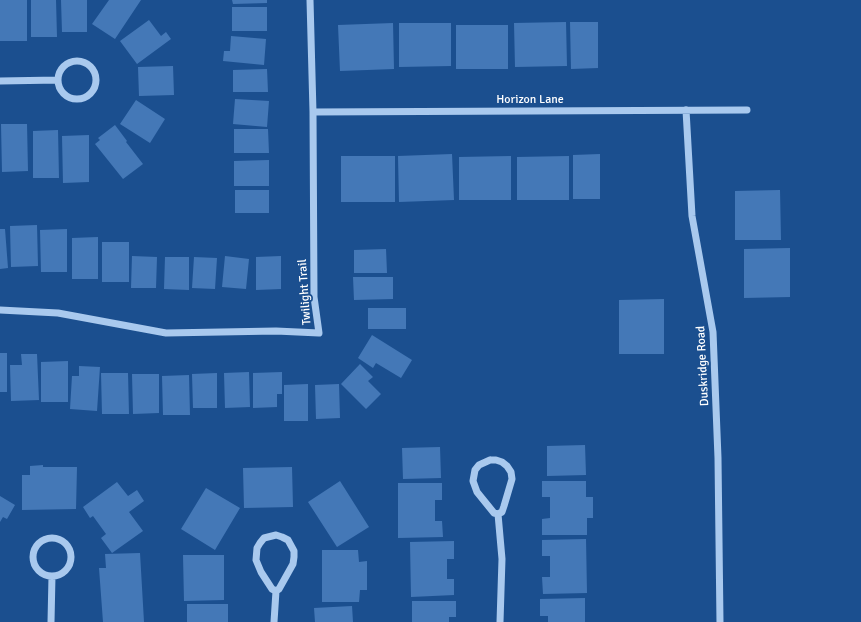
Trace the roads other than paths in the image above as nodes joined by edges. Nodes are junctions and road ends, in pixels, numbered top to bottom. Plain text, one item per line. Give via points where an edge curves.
1 (310, 0) edge
2 (58, 80) junction
3 (0, 81) edge
4 (686, 110) junction
5 (747, 110) dead end
6 (313, 112) junction
7 (0, 310) edge
8 (498, 514) junction
9 (52, 576) junction
10 (276, 591) junction
11 (50, 622) edge
12 (274, 622) edge
13 (500, 622) edge
14 (720, 622) edge

1 - 6 street, Twilight Trail
2 - 2 street via 62,92 73,99 80,99 92,93 97,81 89,65 78,61 66,64
2 - 3 street
4 - 5 street, Horizon Lane
4 - 6 street, Horizon Lane
4 - 14 street, Duskridge Road via 692,216 713,332
6 - 7 street, Twilight Trail via 314,297 319,333 276,330 166,333 58,313
8 - 8 street via 504,506 512,479 511,472 502,462 484,461 475,470 473,481 481,498 494,513
8 - 13 street via 502,559
9 - 9 street via 46,575 36,567 33,554 39,543 56,538 67,545 71,556 63,572
9 - 11 street
10 - 10 street via 293,564 294,557 288,540 276,535 264,538 257,548 256,560 261,572
10 - 12 street

